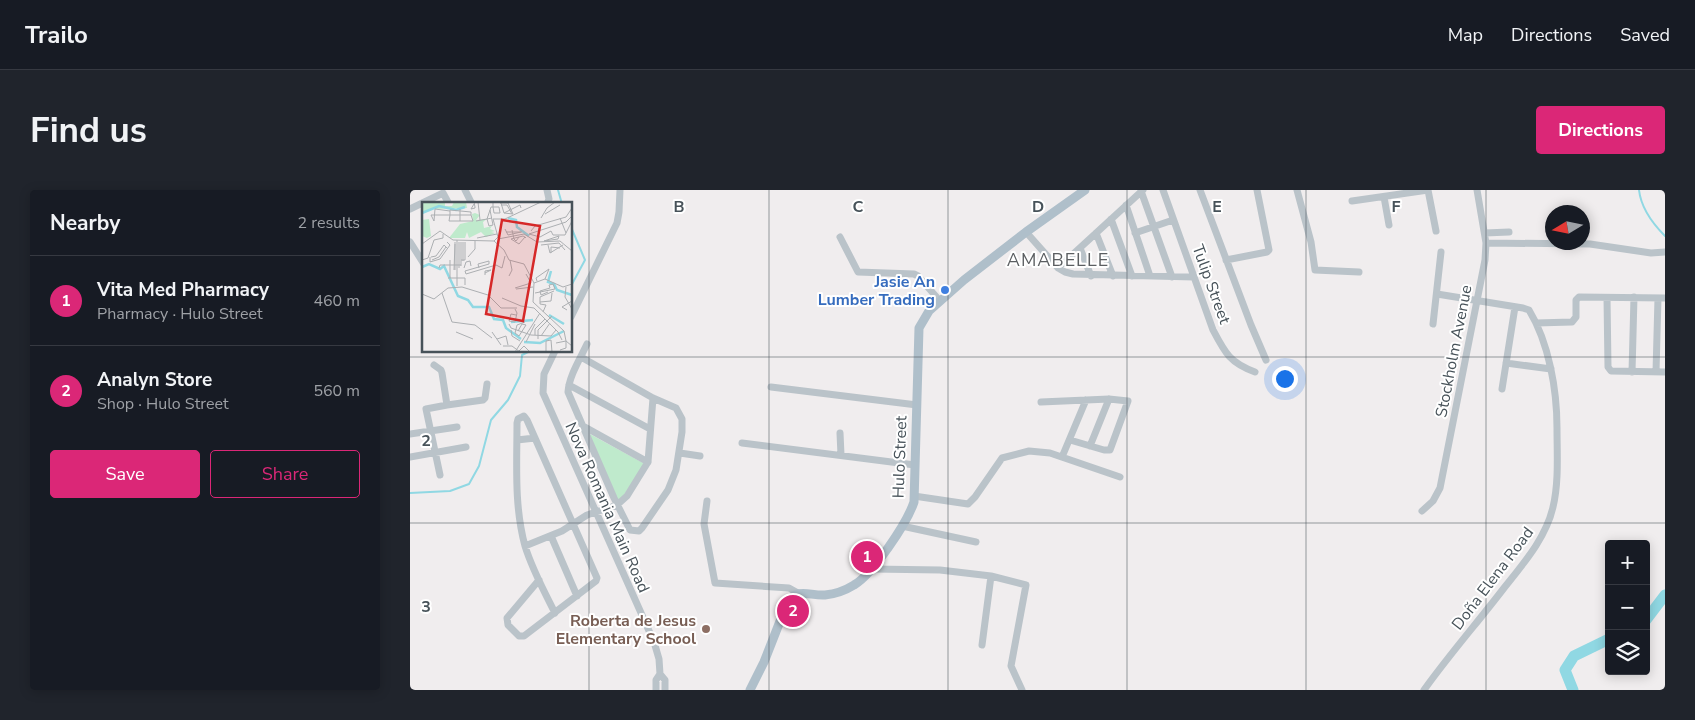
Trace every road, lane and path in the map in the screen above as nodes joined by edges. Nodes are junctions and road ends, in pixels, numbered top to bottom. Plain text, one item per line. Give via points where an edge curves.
1 (465, 190) edge
2 (620, 190) edge
3 (1085, 190) edge
4 (1163, 190) edge
5 (1200, 190) edge
6 (1257, 190) edge
7 (1297, 190) edge
8 (1428, 190) edge
9 (1477, 190) edge
10 (1142, 191) edge
11 (1384, 197) junction
12 (1352, 200) dead end
13 (424, 202) edge
14 (448, 202) edge
15 (471, 202) edge
16 (422, 203) edge
17 (1126, 206) junction
18 (410, 209) edge
19 (1111, 220) junction
20 (1174, 220) junction
21 (1389, 225) dead end
22 (1154, 227) junction
23 (1436, 231) dead end
24 (1026, 232) junction
25 (1485, 232) junction
26 (1509, 232) dead end
27 (1096, 233) junction
28 (1135, 233) junction
29 (840, 237) dead end
30 (410, 242) edge
31 (1486, 244) junction
32 (1080, 248) junction
33 (1441, 252) dead end
34 (1665, 252) edge
35 (1226, 260) junction
36 (422, 261) edge
37 (1058, 268) junction
38 (1359, 272) dead end
39 (1091, 276) junction
40 (1113, 276) junction
41 (1132, 276) junction
42 (1150, 276) junction
43 (1172, 277) junction
44 (1194, 277) junction
45 (1437, 294) junction
46 (1634, 297) junction
47 (1607, 298) junction
48 (1661, 298) edge
49 (940, 301) junction
50 (1476, 301) junction
51 (1516, 307) junction
52 (572, 316) edge
53 (1536, 323) junction
54 (1433, 324) dead end
55 (587, 344) dead end
56 (555, 352) edge
57 (581, 357) junction
58 (1266, 360) dead end
59 (1506, 363) junction
60 (434, 364) dead end
61 (1550, 369) junction
62 (1255, 372) dead end
63 (1632, 372) junction
64 (1656, 372) junction
65 (1665, 372) edge
66 (487, 384) dead end
67 (569, 385) junction
68 (771, 387) dead end
69 (1502, 389) dead end
70 (653, 398) junction
71 (1109, 399) junction
72 (1086, 400) junction
73 (1041, 402) dead end
74 (447, 404) junction
75 (916, 405) junction
76 (582, 426) junction
77 (457, 427) dead end
78 (650, 429) junction
79 (430, 431) junction
80 (410, 434) edge
81 (840, 434) dead end
82 (535, 438) junction
83 (517, 440) junction
84 (1070, 440) junction
85 (742, 443) dead end
86 (1090, 446) junction
87 (466, 447) dead end
88 (434, 453) junction
89 (680, 453) junction
90 (842, 455) junction
91 (700, 456) dead end
92 (410, 457) edge
93 (1062, 457) junction
94 (648, 462) junction
95 (915, 465) junction
96 (440, 475) dead end
97 (1120, 477) dead end
98 (914, 496) junction
99 (707, 501) dead end
100 (617, 505) junction
101 (1422, 511) dead end
102 (597, 513) junction
103 (573, 523) junction
104 (902, 526) junction
105 (551, 536) junction
106 (976, 542) dead end
107 (526, 546) junction
108 (872, 569) junction
109 (991, 576) junction
110 (539, 580) junction
111 (798, 593) junction
112 (577, 596) junction
113 (555, 613) junction
114 (982, 645) dead end
115 (660, 674) junction
116 (656, 690) edge
117 (665, 690) edge
118 (750, 690) edge
119 (1022, 690) edge
120 (1424, 690) edge

1 - 15 street
2 - 52 street via 616,223
3 - 24 main road, Hulo Street
4 - 20 street, Tulip Street
5 - 35 street
6 - 35 street via 1269,250
7 - 38 street via 1315,270
8 - 11 street
8 - 23 street
9 - 25 street, Stockholm Avenue
10 - 17 street
10 - 22 street
11 - 12 street
11 - 21 street
13 - 14 street via 443,193
16 - 18 street
17 - 19 street
17 - 28 street
19 - 27 street
19 - 41 street
20 - 22 street
20 - 44 street, Tulip Street
22 - 28 street
22 - 43 street
24 - 37 street
24 - 49 main road, Hulo Street
25 - 26 street
25 - 31 street, Stockholm Avenue
27 - 32 street
27 - 40 street
28 - 42 street
29 - 49 street via 858,272 914,274
30 - 36 street
31 - 34 street via 1590,244
31 - 50 street, Stockholm Avenue
32 - 37 street
32 - 39 street
33 - 45 street
35 - 58 street
37 - 39 street
39 - 40 street
40 - 41 street
41 - 42 street
42 - 43 street
43 - 44 street
44 - 62 street, Tulip Street via 1213,330 1225,352 1240,367
45 - 50 street
45 - 54 street
46 - 47 street
46 - 48 street
46 - 63 street
47 - 53 street via 1579,297 1576,300 1576,317 1572,322
47 - 63 street via 1608,367 1611,371
48 - 64 street
49 - 75 main road, Hulo Street via 929,311 919,328
50 - 51 street
50 - 101 street, Stockholm Avenue via 1440,488 1433,502
51 - 53 street via 1529,310
51 - 59 street
53 - 61 street, Doña Elena Road
55 - 57 street
56 - 102 street, Nova Romania Main Road via 544,374 543,393
57 - 67 street
57 - 70 street
59 - 61 street
59 - 69 street
60 - 74 street via 442,373
61 - 120 street, Doña Elena Road via 1556,404 1557,455 1554,500 1547,525 1530,554
63 - 64 street
64 - 65 street
66 - 74 street via 483,400
67 - 76 street via 568,392
67 - 78 street
68 - 75 street
70 - 78 street
70 - 89 street via 676,408 682,419
71 - 72 street
71 - 86 street
71 - 86 street via 1126,400 1128,404 1110,450
72 - 73 street
72 - 84 street
74 - 79 street via 426,409
75 - 95 main road, Hulo Street
76 - 94 street
76 - 100 street
77 - 79 street
78 - 94 street
79 - 80 street
79 - 88 street
81 - 90 street
82 - 83 street
82 - 83 street via 524,416 517,421
82 - 103 street
83 - 107 street via 516,487
84 - 86 street
84 - 93 street
85 - 90 street
87 - 88 street
88 - 92 street
88 - 96 street
89 - 91 street
89 - 100 street via 671,484 642,528 634,532 630,530
90 - 95 street
93 - 97 street
93 - 98 street via 1029,451 1002,458 968,504
94 - 100 street via 627,496
95 - 98 main road, Hulo Street
98 - 104 main road, Hulo Street via 911,511
99 - 111 street via 704,524 715,583 789,588
100 - 102 street
102 - 103 street
102 - 115 street, Nova Romania Main Road via 654,642
103 - 105 street
103 - 112 street via 597,578
104 - 106 street
104 - 108 main road, Hulo Street
105 - 107 street
105 - 112 street
107 - 110 street
108 - 109 street via 940,570
108 - 111 main road, Hulo Street via 862,581 844,591 826,595
109 - 114 street
109 - 119 street via 1026,585 1011,666
110 - 113 street
110 - 113 street via 509,614 507,622 522,637
111 - 118 main road via 788,601
112 - 113 street
115 - 116 street, Nova Romania Main Road
115 - 117 street, Nova Romania Main Road

